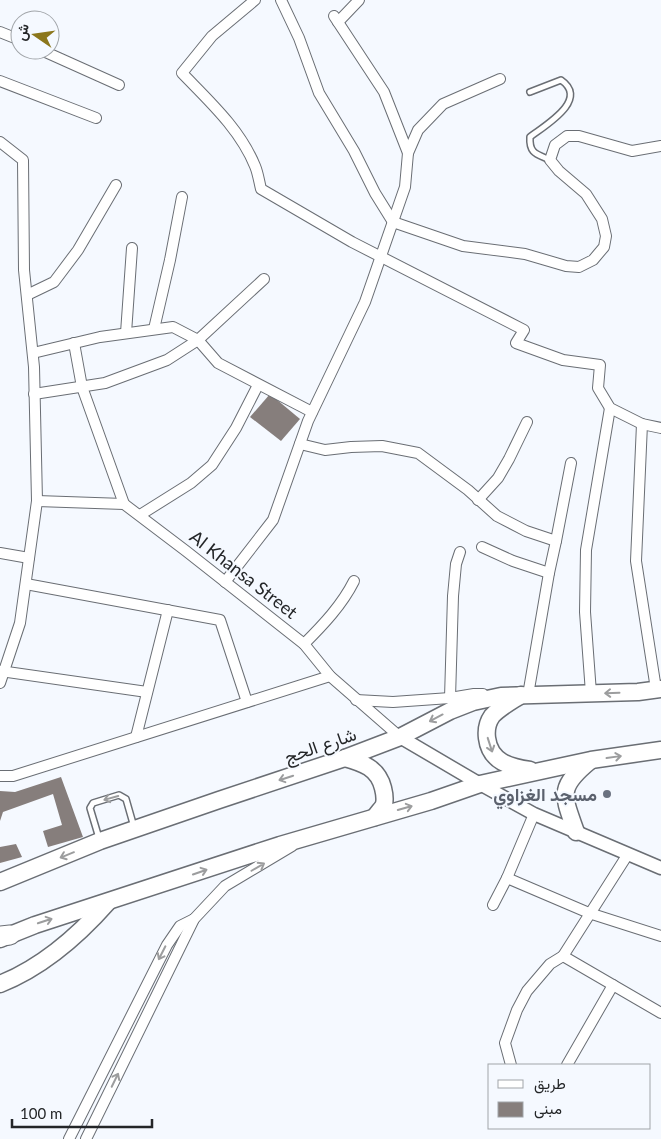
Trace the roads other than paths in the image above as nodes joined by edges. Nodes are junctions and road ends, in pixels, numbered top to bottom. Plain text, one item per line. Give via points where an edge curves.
1 (255, 0) edge
2 (281, 0) edge
3 (359, 0) edge
4 (60, 59) edge
5 (500, 80) dead end
6 (0, 81) edge
7 (119, 85) dead end
8 (530, 92) dead end
9 (96, 118) dead end
10 (0, 142) edge
11 (661, 146) edge
12 (408, 153) junction
13 (550, 160) junction
14 (116, 185) dead end
15 (182, 197) dead end
16 (393, 222) junction
17 (132, 248) dead end
18 (381, 256) junction
19 (264, 279) dead end
20 (27, 295) junction
21 (154, 328) junction
22 (126, 332) junction
23 (198, 340) junction
24 (74, 343) junction
25 (32, 353) junction
26 (258, 385) junction
27 (82, 386) junction
28 (34, 394) junction
29 (610, 408) junction
30 (312, 412) junction
31 (527, 422) dead end
32 (642, 424) junction
33 (661, 428) edge
34 (300, 444) junction
35 (571, 463) dead end
36 (478, 500) junction
37 (37, 501) junction
38 (124, 504) junction
39 (140, 515) junction
40 (556, 541) junction
41 (482, 547) dead end
42 (460, 552) dead end
43 (0, 553) edge
44 (29, 558) junction
45 (549, 573) junction
46 (354, 581) dead end
47 (225, 582) junction
48 (26, 584) junction
49 (168, 610) junction
50 (304, 644) junction
51 (2, 672) edge
52 (330, 676) junction
53 (0, 683) edge
54 (659, 689) edge
55 (147, 692) junction
56 (591, 693) junction
57 (524, 695) junction
58 (501, 696) junction
59 (450, 698) junction
60 (355, 700) junction
61 (247, 702) junction
62 (136, 737) junction
63 (400, 737) junction
64 (660, 751) edge
65 (345, 758) junction
66 (591, 760) junction
67 (536, 771) junction
68 (0, 776) edge
69 (480, 784) junction
70 (534, 814) junction
71 (375, 817) junction
72 (134, 830) junction
73 (576, 832) junction
74 (304, 838) junction
75 (100, 842) junction
76 (628, 854) junction
77 (661, 868) edge
78 (507, 878) junction
79 (0, 882) edge
80 (108, 902) junction
81 (493, 905) dead end
82 (589, 913) junction
83 (194, 919) junction
84 (661, 936) edge
85 (3, 937) edge
86 (562, 956) junction
87 (0, 984) edge
88 (613, 986) junction
89 (661, 1013) edge
90 (511, 1064) edge
91 (568, 1064) edge
92 (69, 1139) edge
93 (86, 1139) edge

1 - 18 street via 212,36 182,73 216,108 243,143 255,166 261,188
2 - 16 street via 300,38 319,93
3 - 12 street via 336,19 384,92
4 - 7 street
5 - 12 street via 443,104 418,130
6 - 9 street
8 - 13 lane via 561,80 570,92 564,113 530,137 529,146 534,153
10 - 20 street via 23,160
11 - 13 street via 632,150 579,136 567,136 555,145
12 - 16 street via 405,187
13 - 16 street via 559,172 586,194 602,219 606,236 604,248 593,260 579,267 525,254 463,246
14 - 20 street via 78,250 54,282
15 - 21 street
16 - 18 street
17 - 22 street
18 - 29 street via 524,330 516,343 563,360 600,365 598,388
18 - 30 street via 366,302
19 - 23 street
20 - 25 street
21 - 22 street
21 - 23 street via 174,327
22 - 24 street
23 - 26 street via 218,363
23 - 27 street via 166,360 105,383
24 - 25 street
24 - 27 street
25 - 28 street
26 - 30 street
26 - 39 street via 212,465 192,483
27 - 28 street
27 - 38 street
28 - 37 street
29 - 32 street
29 - 56 street via 586,550 585,612
30 - 34 street
31 - 36 street via 498,478
32 - 33 street
32 - 54 street via 636,561
34 - 36 street via 325,450 382,446 418,452
34 - 47 street via 273,520
35 - 40 street
36 - 40 street via 512,525
37 - 38 street
37 - 44 street
38 - 39 street, Al Khansa Street
39 - 47 street, Al Khansa Street
40 - 45 street
41 - 45 street
42 - 59 street via 453,596
43 - 44 street
44 - 48 street
45 - 57 street
46 - 50 street via 343,600
47 - 50 street, Al Khansa Street
48 - 49 street
48 - 51 street via 20,623
49 - 55 street
49 - 61 street via 220,620
50 - 52 street, Al Khansa Street
51 - 53 street
51 - 55 street
52 - 60 street, Al Khansa Street
52 - 61 street
54 -> 56 main road, شارع الحج
55 - 62 street
56 - 57 main road, شارع الحج
57 - 58 main road, شارع الحج
57 -> 67 main road via 493,715 486,729 487,741 495,758 508,765
58 - 59 street via 474,694
58 -> 63 main road, شارع الحج via 450,711
59 - 60 street via 394,702
60 - 63 street, Al Khansa Street
61 - 62 street
62 - 68 street via 13,776
63 - 65 main road, شارع الحج
63 - 69 street
66 -> 64 main road
65 - 71 main road via 369,767 381,780 384,804
65 -> 72 main road, شارع الحج
66 - 67 main road
66 - 73 main road via 574,774 566,788
67 - 69 main road
69 - 70 street
71 -> 69 main road
70 - 73 street
70 - 78 street
71 - 74 main road
72 - 75 main road, شارع الحج
72 -> 75 lane via 123,796 93,803 90,808
73 - 76 street
80 -> 74 main road
83 -> 74 street via 225,886
75 -> 79 main road, شارع الحج
76 - 77 street
76 - 82 street
78 - 81 street
78 - 82 street
85 -> 80 main road
80 - 87 main road via 64,946
82 - 84 street
82 - 86 street
83 -> 92 street via 180,926 167,945
93 -> 83 street
86 - 88 street
86 - 90 street via 550,964 527,991 517,1010 505,1043
88 - 89 street
88 - 91 street

